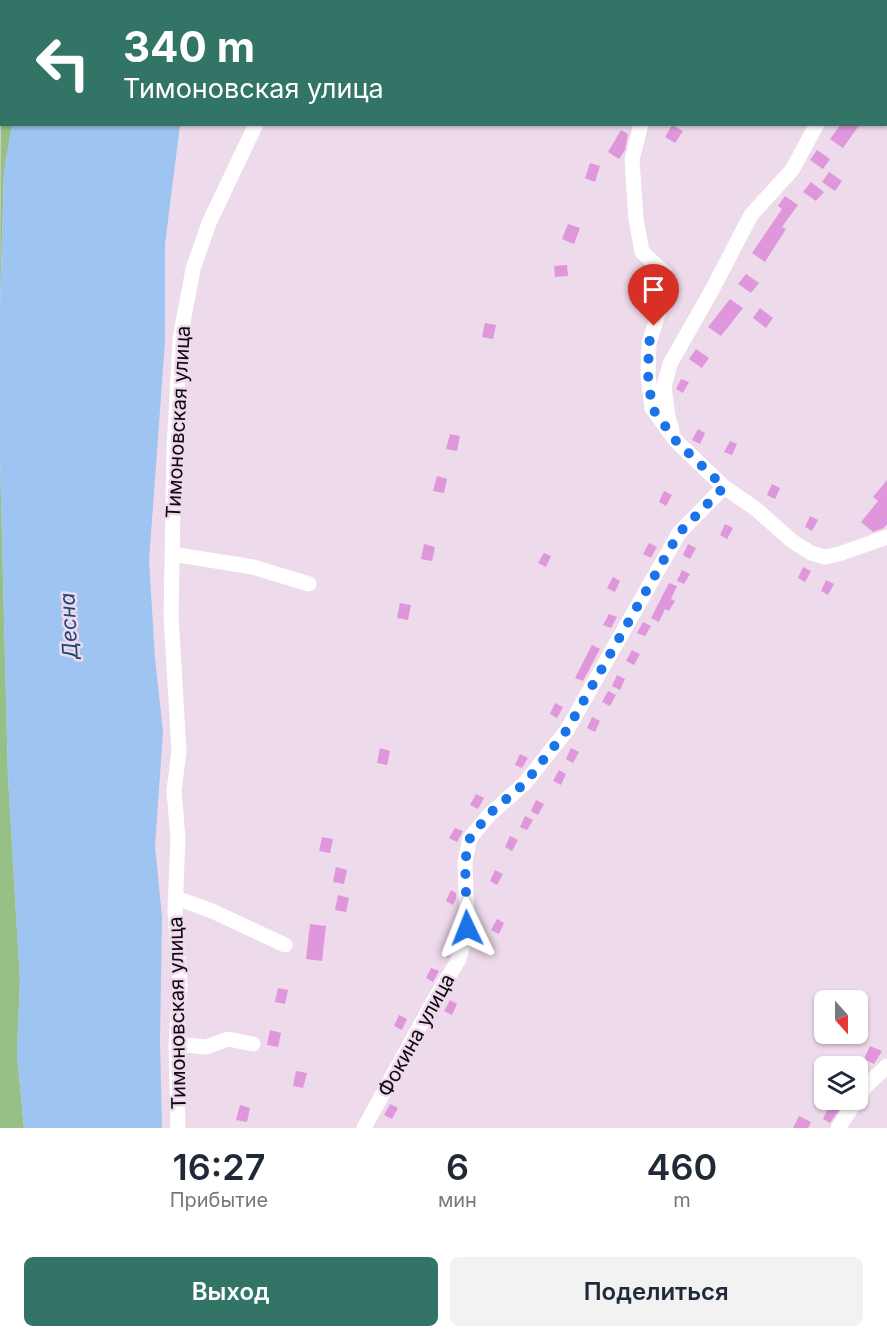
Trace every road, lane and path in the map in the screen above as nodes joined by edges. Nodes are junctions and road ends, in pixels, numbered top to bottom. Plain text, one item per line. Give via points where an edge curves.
1 (255, 126) edge
2 (640, 126) edge
3 (816, 126) edge
4 (676, 441) junction
5 (724, 487) junction
6 (887, 537) edge
7 (172, 554) junction
8 (309, 584) dead end
9 (176, 898) junction
10 (285, 945) dead end
11 (176, 1044) junction
12 (253, 1044) dead end
13 (887, 1066) edge
14 (868, 1084) edge
15 (850, 1110) edge
16 (178, 1128) edge
17 (364, 1128) edge
18 (838, 1128) edge

1 - 7 street, Тимоновская улица via 208,223 193,268 180,339
2 - 4 street via 632,160 636,219 642,252 665,273 664,295 649,343 648,375 652,408
3 - 4 street via 792,170 751,215 670,364 664,387
4 - 5 street
5 - 6 street via 792,541 825,557
5 - 17 street, Фокина улица via 679,533 567,730 525,783 489,814 470,838 465,861 467,928 459,959
7 - 8 street via 253,567
7 - 9 street, Тимоновская улица via 171,616 179,751 174,791 178,838
9 - 10 street, Тимоновская улица
9 - 11 street, Тимоновская улица via 180,985
11 - 12 street via 206,1047 228,1039
11 - 16 street, Тимоновская улица
13 - 14 street
15 - 18 street

